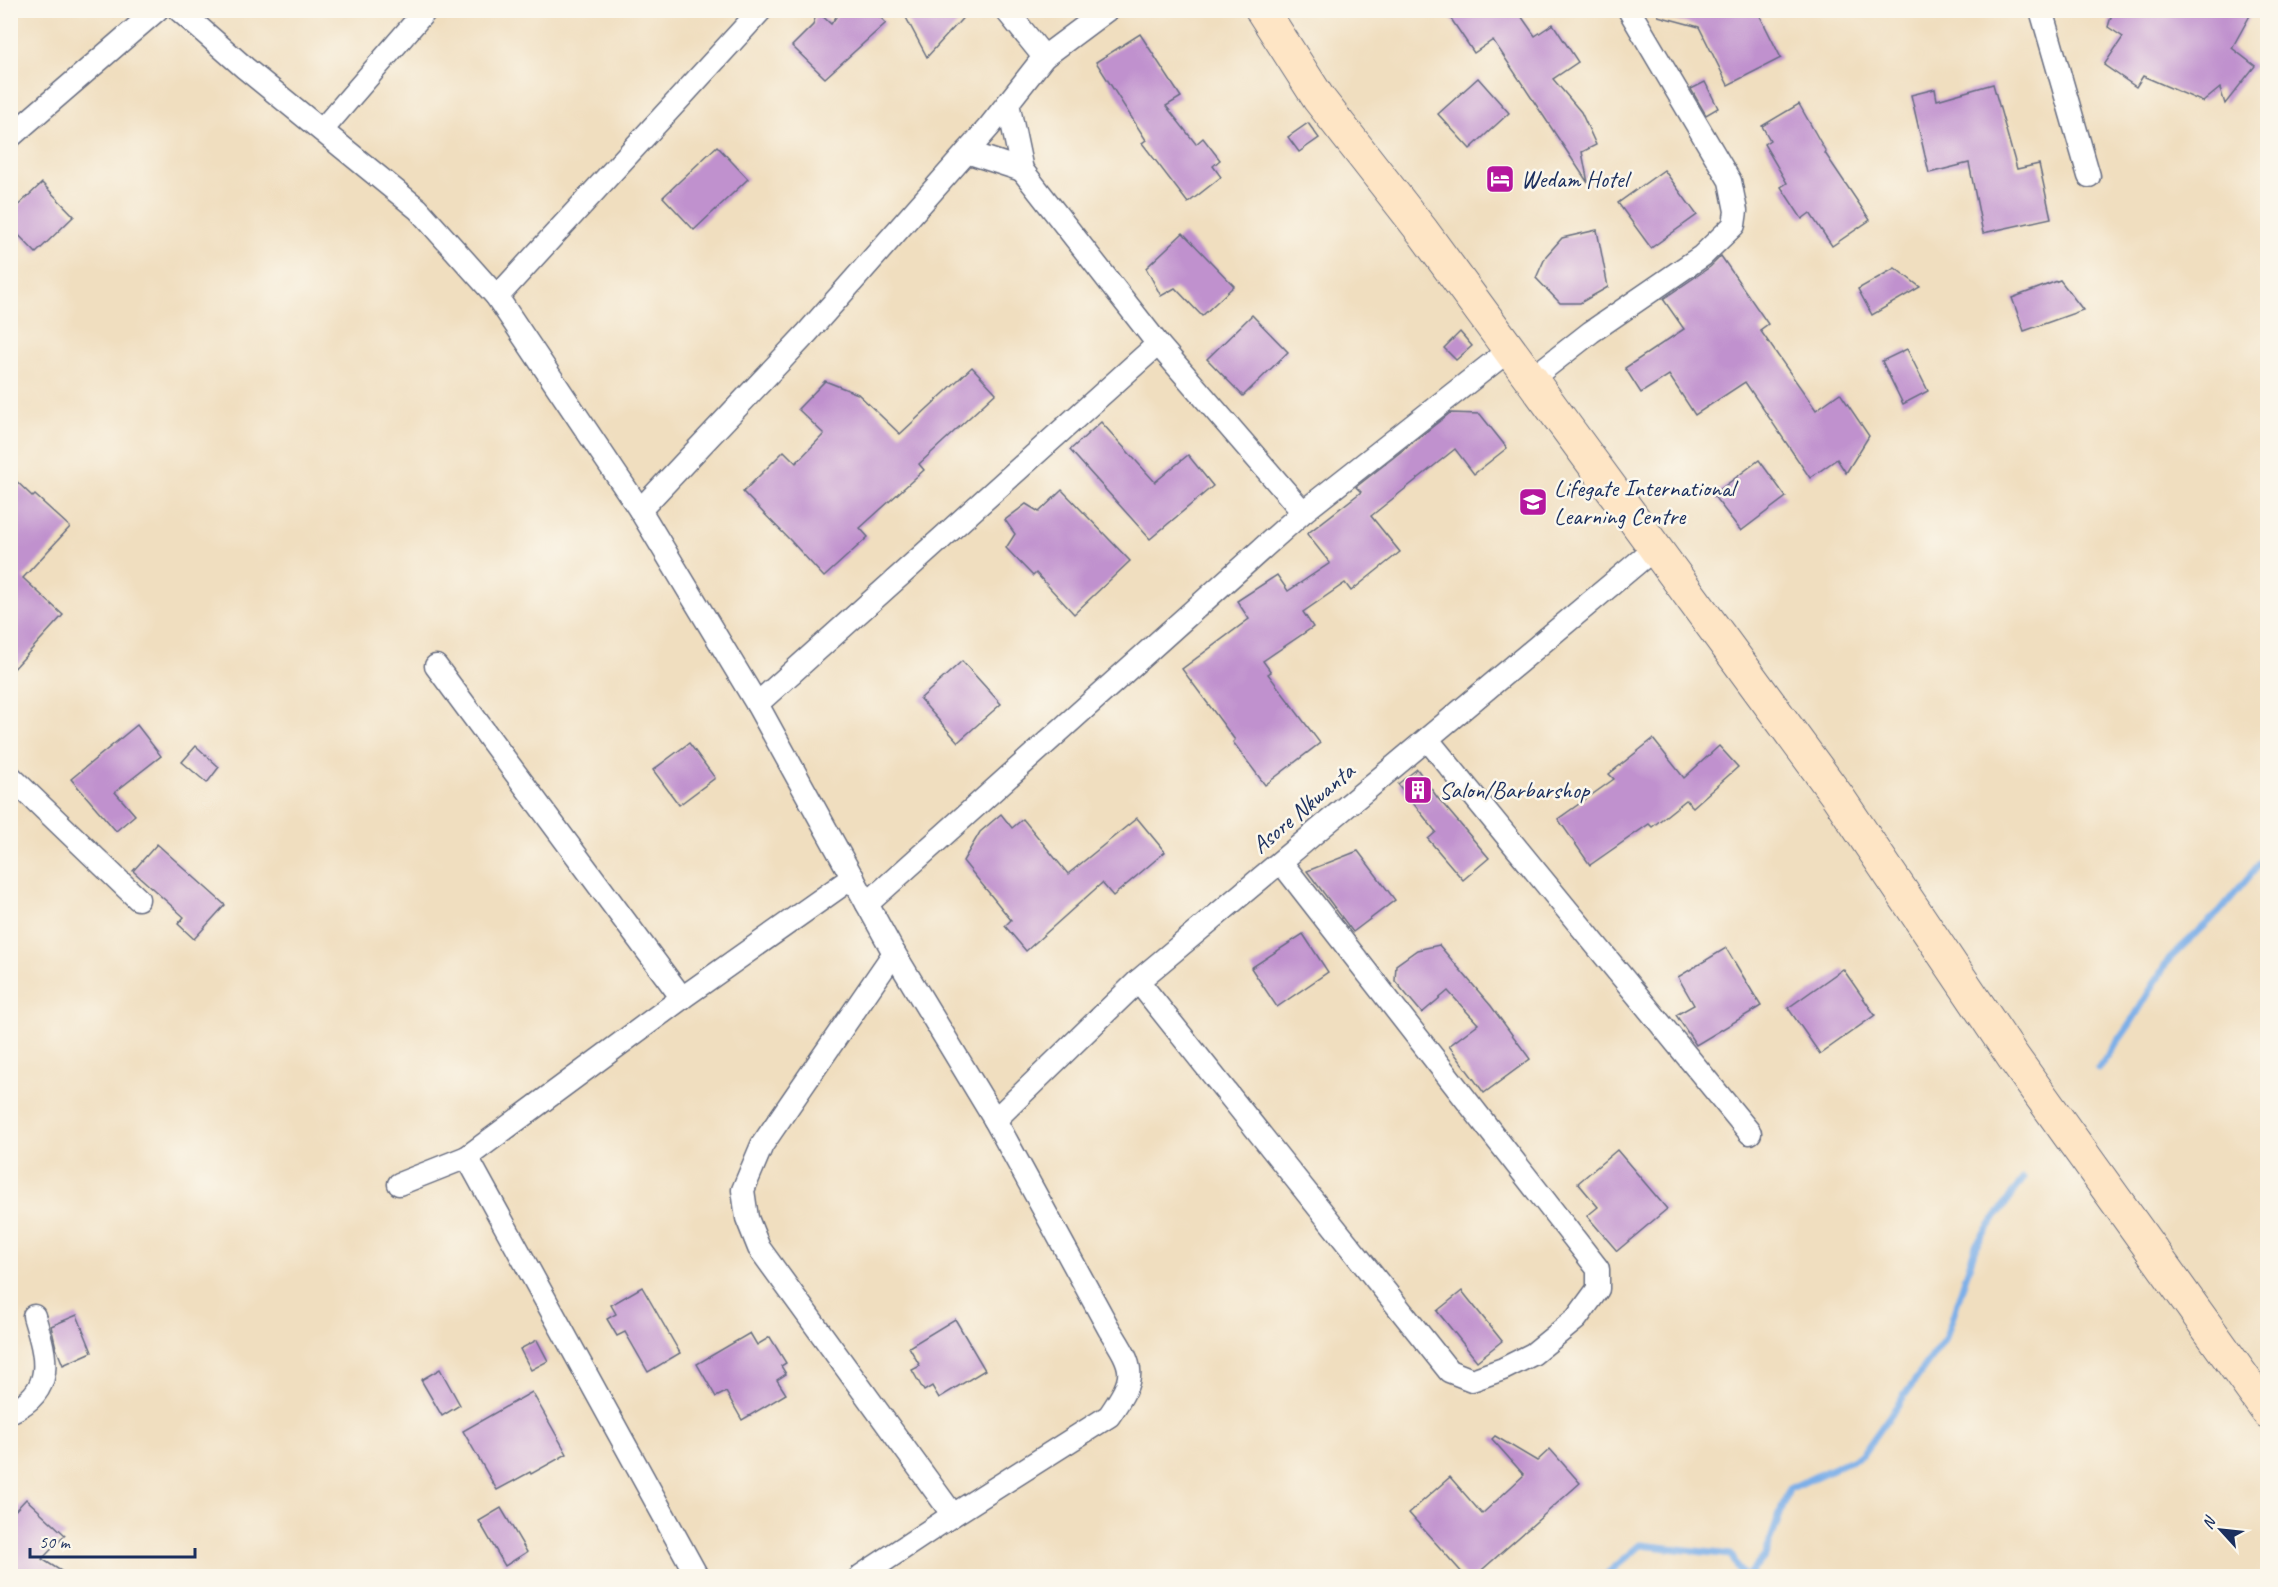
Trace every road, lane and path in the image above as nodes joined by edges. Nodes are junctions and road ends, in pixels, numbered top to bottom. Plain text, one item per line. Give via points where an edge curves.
1 (157, 10) edge
2 (179, 10) edge
3 (426, 10) edge
4 (761, 10) edge
5 (1006, 10) edge
6 (1107, 10) edge
7 (1262, 10) edge
8 (1629, 10) edge
9 (2041, 10) edge
10 (1044, 57) junction
11 (1008, 103) junction
12 (322, 130) junction
13 (10, 137) edge
14 (967, 152) junction
15 (1022, 170) junction
16 (2089, 176) dead end
17 (497, 297) junction
18 (1158, 344) junction
19 (1509, 350) junction
20 (1531, 379) junction
21 (640, 510) junction
22 (1303, 512) junction
23 (1655, 548) junction
24 (436, 666) dead end
25 (757, 704) junction
26 (1428, 740) junction
27 (10, 776) edge
28 (1281, 862) junction
29 (852, 877) junction
30 (138, 899) dead end
31 (867, 904) junction
32 (894, 953) junction
33 (1138, 981) junction
34 (682, 998) junction
35 (995, 1120) junction
36 (1750, 1133) dead end
37 (468, 1157) junction
38 (399, 1184) dead end
39 (34, 1316) dead end
40 (10, 1412) edge
41 (2268, 1412) edge
42 (953, 1515) junction
43 (697, 1576) edge
44 (861, 1576) edge

1 - 13 street
2 - 12 street
3 - 12 street
4 - 17 street
5 - 10 street
6 - 10 street
7 - 19 street via 1319,99
8 - 20 street via 1730,181 1736,210 1734,225 1702,256 1591,332
9 - 16 street
10 - 11 street
11 - 14 street
11 - 15 street
12 - 17 street via 418,208
14 - 15 street
14 - 21 street via 807,333
15 - 18 street
17 - 21 street
18 - 22 street
18 - 25 street
19 - 20 street
19 - 22 street
20 - 23 street
21 - 25 street
22 - 31 street
23 - 26 street, Asore Nkwanta
23 - 41 street via 1838,796 2013,1056
24 - 34 street
25 - 29 street
26 - 28 street, Asore Nkwanta
26 - 36 street
27 - 30 street
28 - 33 street, Asore Nkwanta
28 - 33 street via 1598,1269 1598,1289 1576,1319 1533,1354 1503,1370 1472,1380 1449,1371
29 - 31 street
29 - 34 street
31 - 32 street
32 - 35 street
32 - 42 street via 762,1145 743,1190 747,1218 759,1248
33 - 35 street, Asore Nkwanta
34 - 37 street
35 - 42 street via 1127,1358 1130,1373 1126,1391 1109,1416
37 - 38 street
37 - 43 street
39 - 40 street via 45,1354 42,1385 32,1399
42 - 44 street

